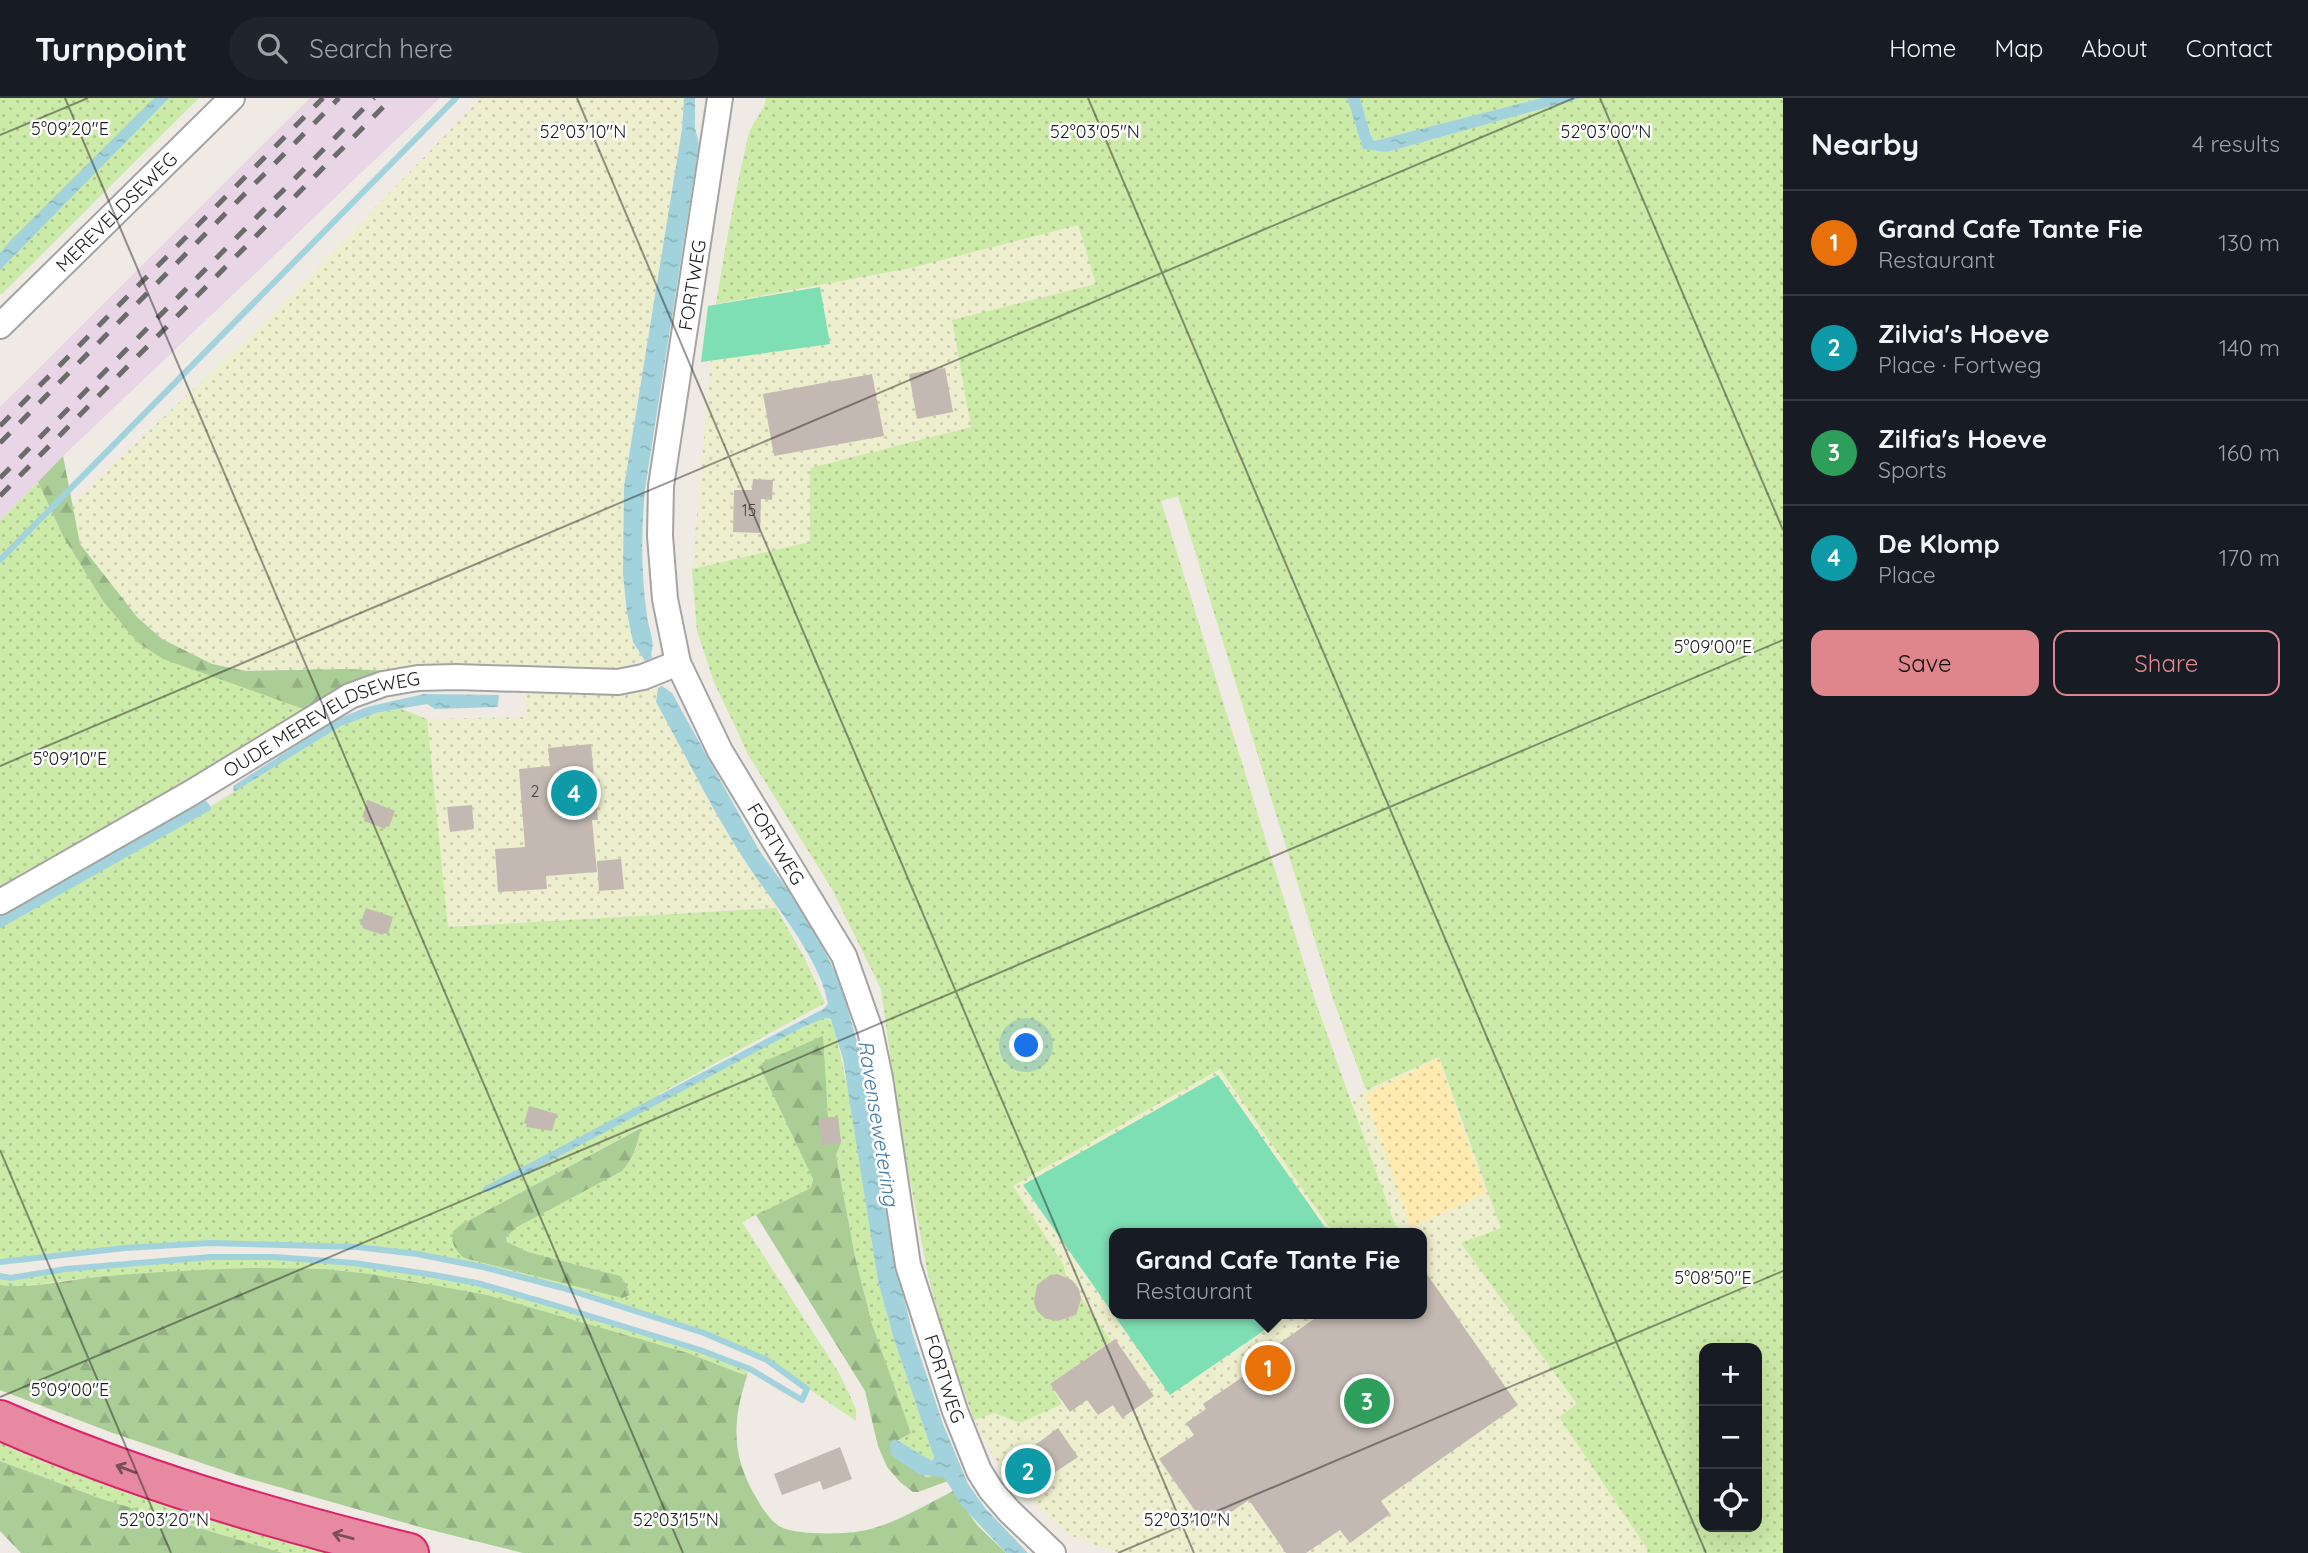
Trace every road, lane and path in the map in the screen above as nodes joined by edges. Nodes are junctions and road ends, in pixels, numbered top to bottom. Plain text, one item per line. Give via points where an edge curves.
1 (232, 98) edge
2 (720, 98) edge
3 (0, 326) edge
4 (678, 663) junction
5 (0, 902) edge
6 (0, 1420) edge
7 (409, 1553) edge
8 (1053, 1553) edge

1 - 3 street, MEREVELDSEWEG
2 - 4 street, FORTWEG via 661,486 664,587
4 - 5 street, OUDE MEREVELDSEWEG via 618,682 456,677 383,684 350,696
4 - 8 street, FORTWEG via 720,751 844,956 870,1030 880,1078 908,1265 955,1410 990,1490
7 -> 6 highway via 137,1473

